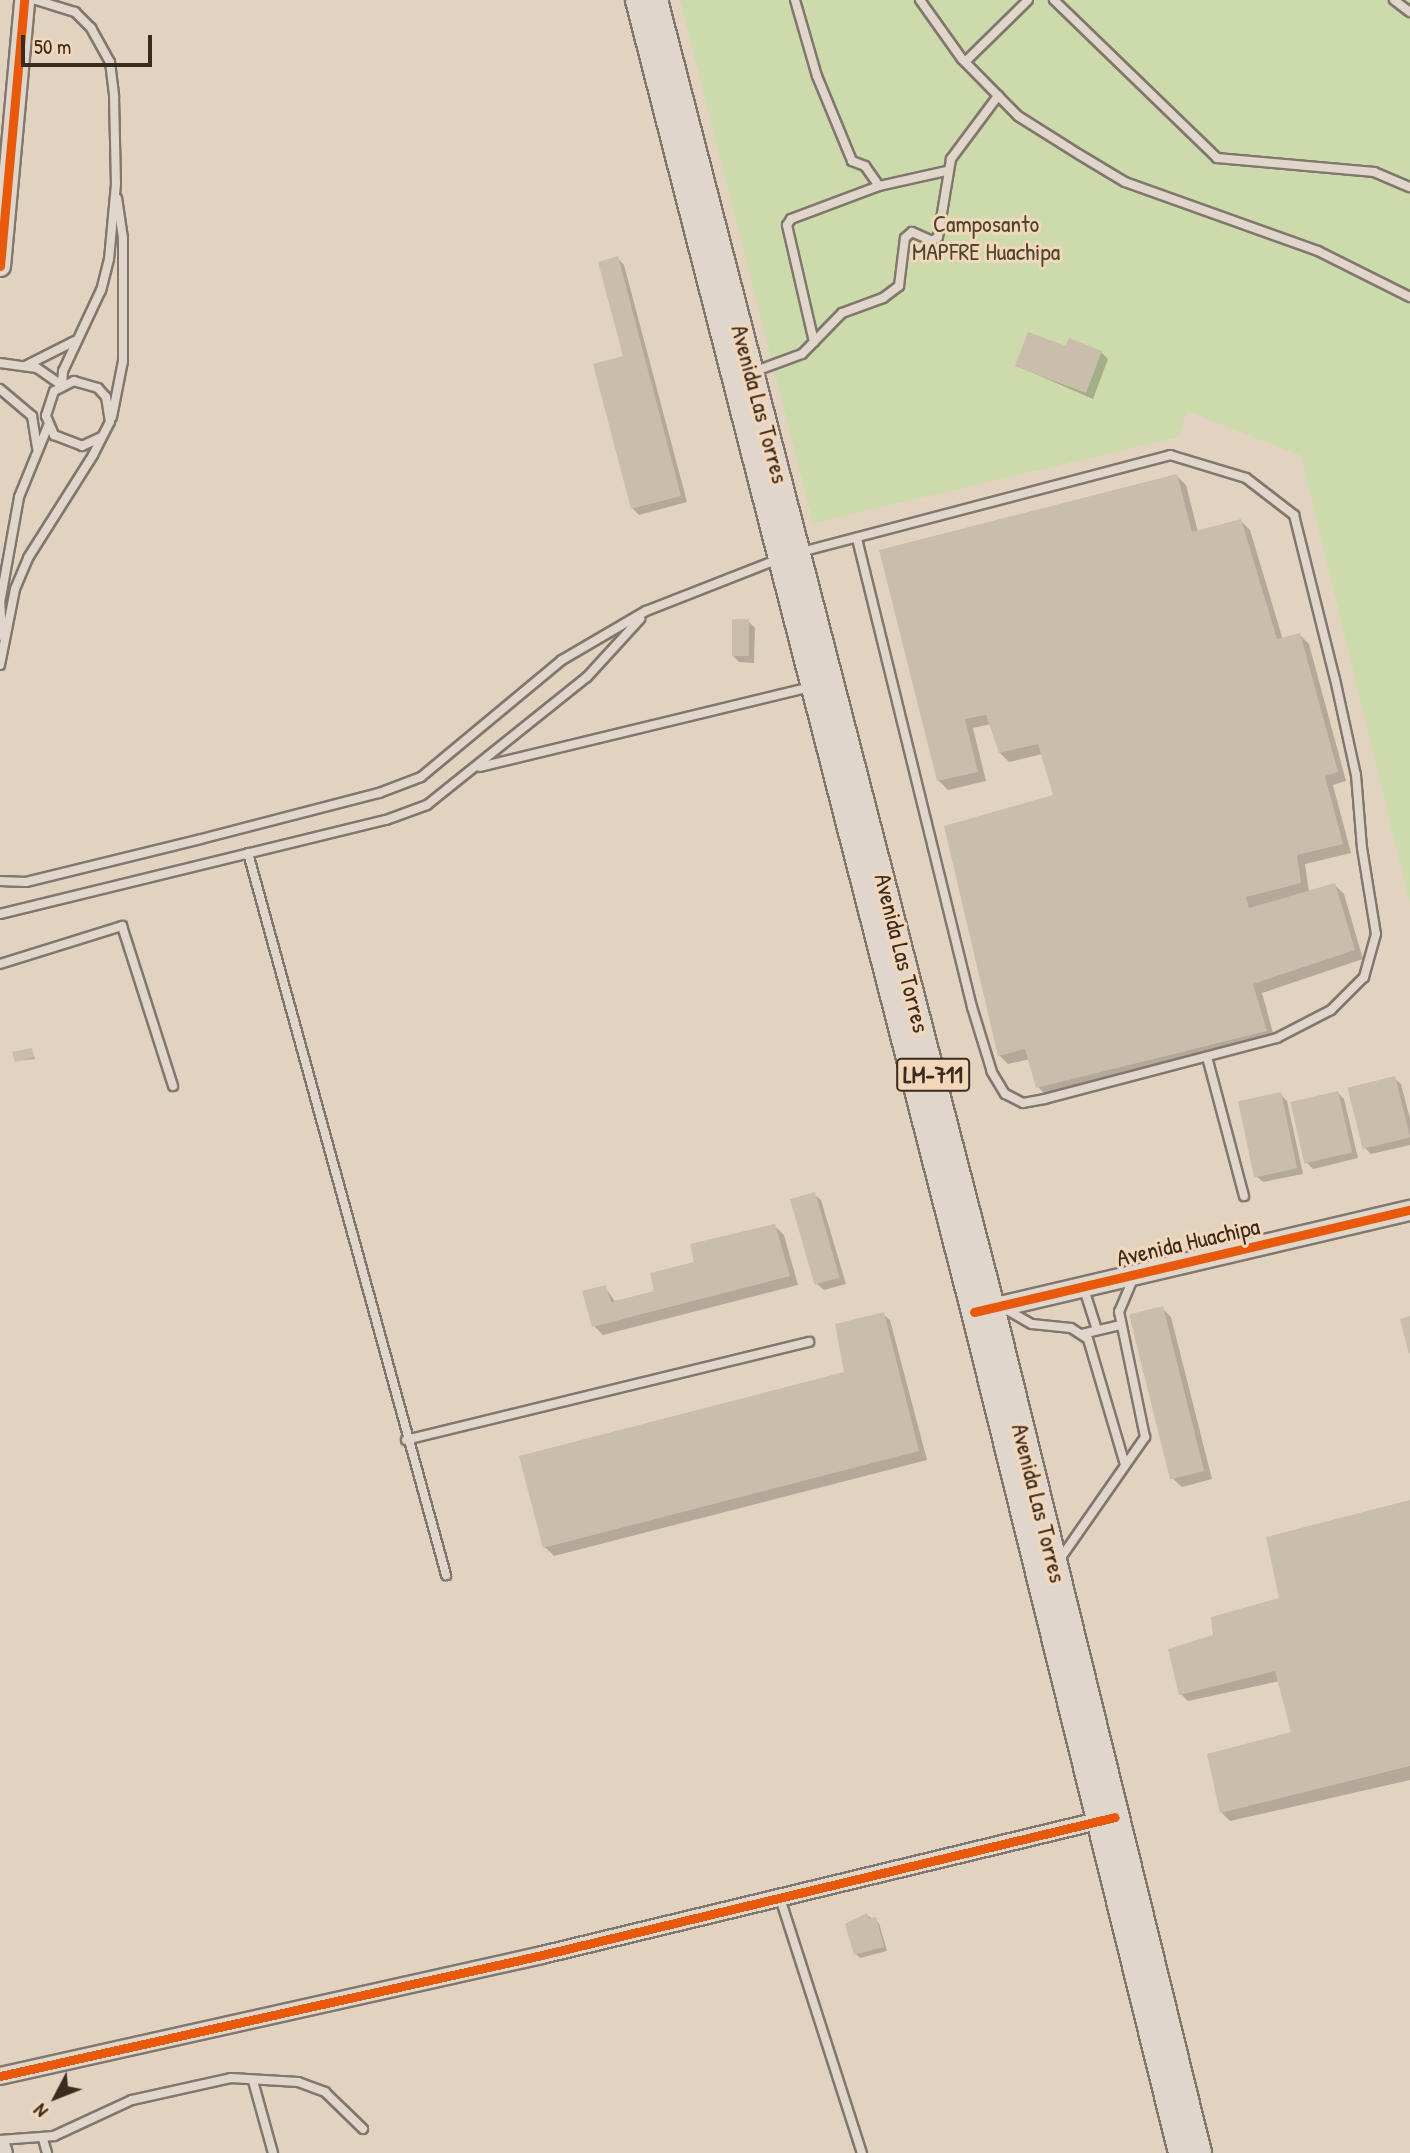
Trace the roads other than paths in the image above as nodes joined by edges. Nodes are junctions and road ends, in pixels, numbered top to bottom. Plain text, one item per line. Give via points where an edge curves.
1 (24, 0) edge
2 (36, 0) edge
3 (638, 0) edge
4 (655, 0) edge
5 (795, 0) edge
6 (920, 0) edge
7 (1028, 0) edge
8 (1054, 0) edge
9 (1394, 0) edge
10 (1410, 12) edge
11 (965, 62) junction
12 (998, 96) junction
13 (946, 171) junction
14 (116, 184) junction
15 (879, 186) junction
16 (1410, 187) edge
17 (0, 266) edge
18 (1410, 297) edge
19 (75, 341) junction
20 (814, 342) junction
21 (4, 363) edge
22 (24, 366) junction
23 (752, 373) junction
24 (62, 385) junction
25 (3, 390) edge
26 (32, 416) junction
27 (110, 422) junction
28 (48, 425) junction
29 (101, 437) junction
30 (37, 448) junction
31 (857, 538) junction
32 (790, 555) junction
33 (646, 611) junction
34 (2, 646) junction
35 (0, 664) edge
36 (814, 686) junction
37 (477, 767) junction
38 (248, 853) junction
39 (0, 881) edge
40 (0, 914) edge
41 (0, 964) edge
42 (1207, 1057) junction
43 (173, 1086) dead end
44 (1244, 1196) dead end
45 (1410, 1210) edge
46 (1135, 1274) junction
47 (1083, 1286) junction
48 (989, 1308) junction
49 (1120, 1325) junction
50 (1097, 1330) junction
51 (1082, 1334) junction
52 (809, 1342) dead end
53 (406, 1440) junction
54 (1125, 1465) junction
55 (1055, 1567) junction
56 (446, 1575) dead end
57 (1107, 1819) junction
58 (780, 1898) junction
59 (0, 2076) edge
60 (253, 2081) junction
61 (363, 2129) dead end
62 (43, 2138) junction
63 (0, 2140) edge
64 (0, 2147) edge
65 (2, 2153) edge
66 (47, 2153) edge
67 (273, 2153) edge
68 (862, 2153) edge
69 (1181, 2153) edge
70 (1199, 2153) edge

1 - 17 street
2 - 14 lane via 75,12 91,28 110,62
3 - 32 main road, Avenida Las Torres / LM-711
4 - 23 main road, Avenida Las Torres / LM-711
5 - 15 lane via 817,76 852,161 865,166
6 - 11 lane
7 - 11 lane
8 - 16 lane via 1217,158 1374,172
9 - 10 lane
11 - 12 lane
12 - 13 lane
12 - 18 lane via 1018,116 1125,182 1318,251
13 - 15 lane
13 - 20 lane via 938,237 932,241 908,233 899,286 883,298 842,313
14 - 19 lane via 109,259 101,290
14 - 27 lane via 123,238 123,360 118,404
15 - 20 lane via 791,219 787,225
19 - 22 lane
19 - 24 lane
20 - 23 lane via 802,354
21 - 22 lane
22 - 24 lane via 37,368
23 - 32 main road, Avenida Las Torres / LM-711
24 - 27 lane via 74,381 98,388 106,397
24 - 28 lane via 49,398
25 - 26 lane
26 - 28 lane
26 - 30 lane
27 - 29 lane
28 - 29 lane via 72,445
28 - 30 lane
29 - 34 lane via 28,558
30 - 34 lane via 8,547 0,603
31 - 32 lane
31 - 42 lane via 972,1007 992,1072 1005,1094 1023,1103 1045,1100
31 - 42 lane via 1170,455 1246,478 1294,515 1356,775 1376,934 1364,977 1331,1010 1277,1038
32 - 33 lane
32 - 36 main road, Avenida Las Torres / LM-711
32 - 48 main road, Avenida Las Torres / LM-711
33 - 37 lane via 587,677
33 - 39 lane via 562,660 421,777 379,793 26,882
34 - 35 lane
36 - 37 lane
36 - 48 main road, Avenida Las Torres / LM-711
37 - 38 lane via 417,808
38 - 40 lane
38 - 53 lane
41 - 43 lane via 122,926
42 - 44 lane
45 - 46 street, Avenida Huachipa
46 - 47 street, Avenida Huachipa
46 - 49 lane via 1122,1298
47 - 48 street, Avenida Huachipa
47 - 50 lane
48 - 51 lane via 1032,1324
48 - 55 main road, Avenida Las Torres / LM-711
48 - 57 main road, Avenida Las Torres / LM-711
49 - 50 lane
49 - 54 lane via 1146,1428 1141,1445
50 - 51 lane
51 - 54 lane via 1093,1349
52 - 53 lane
53 - 56 lane
54 - 55 lane
55 - 57 main road, Avenida Las Torres / LM-711
57 - 58 street
57 - 69 main road, Avenida Las Torres / LM-711
57 - 70 main road, Avenida Las Torres / LM-711
58 - 59 street
58 - 68 lane
60 - 61 lane via 298,2082 325,2092
60 - 62 lane via 231,2078 176,2087
60 - 67 lane
62 - 63 lane
62 - 66 lane
64 - 65 street

